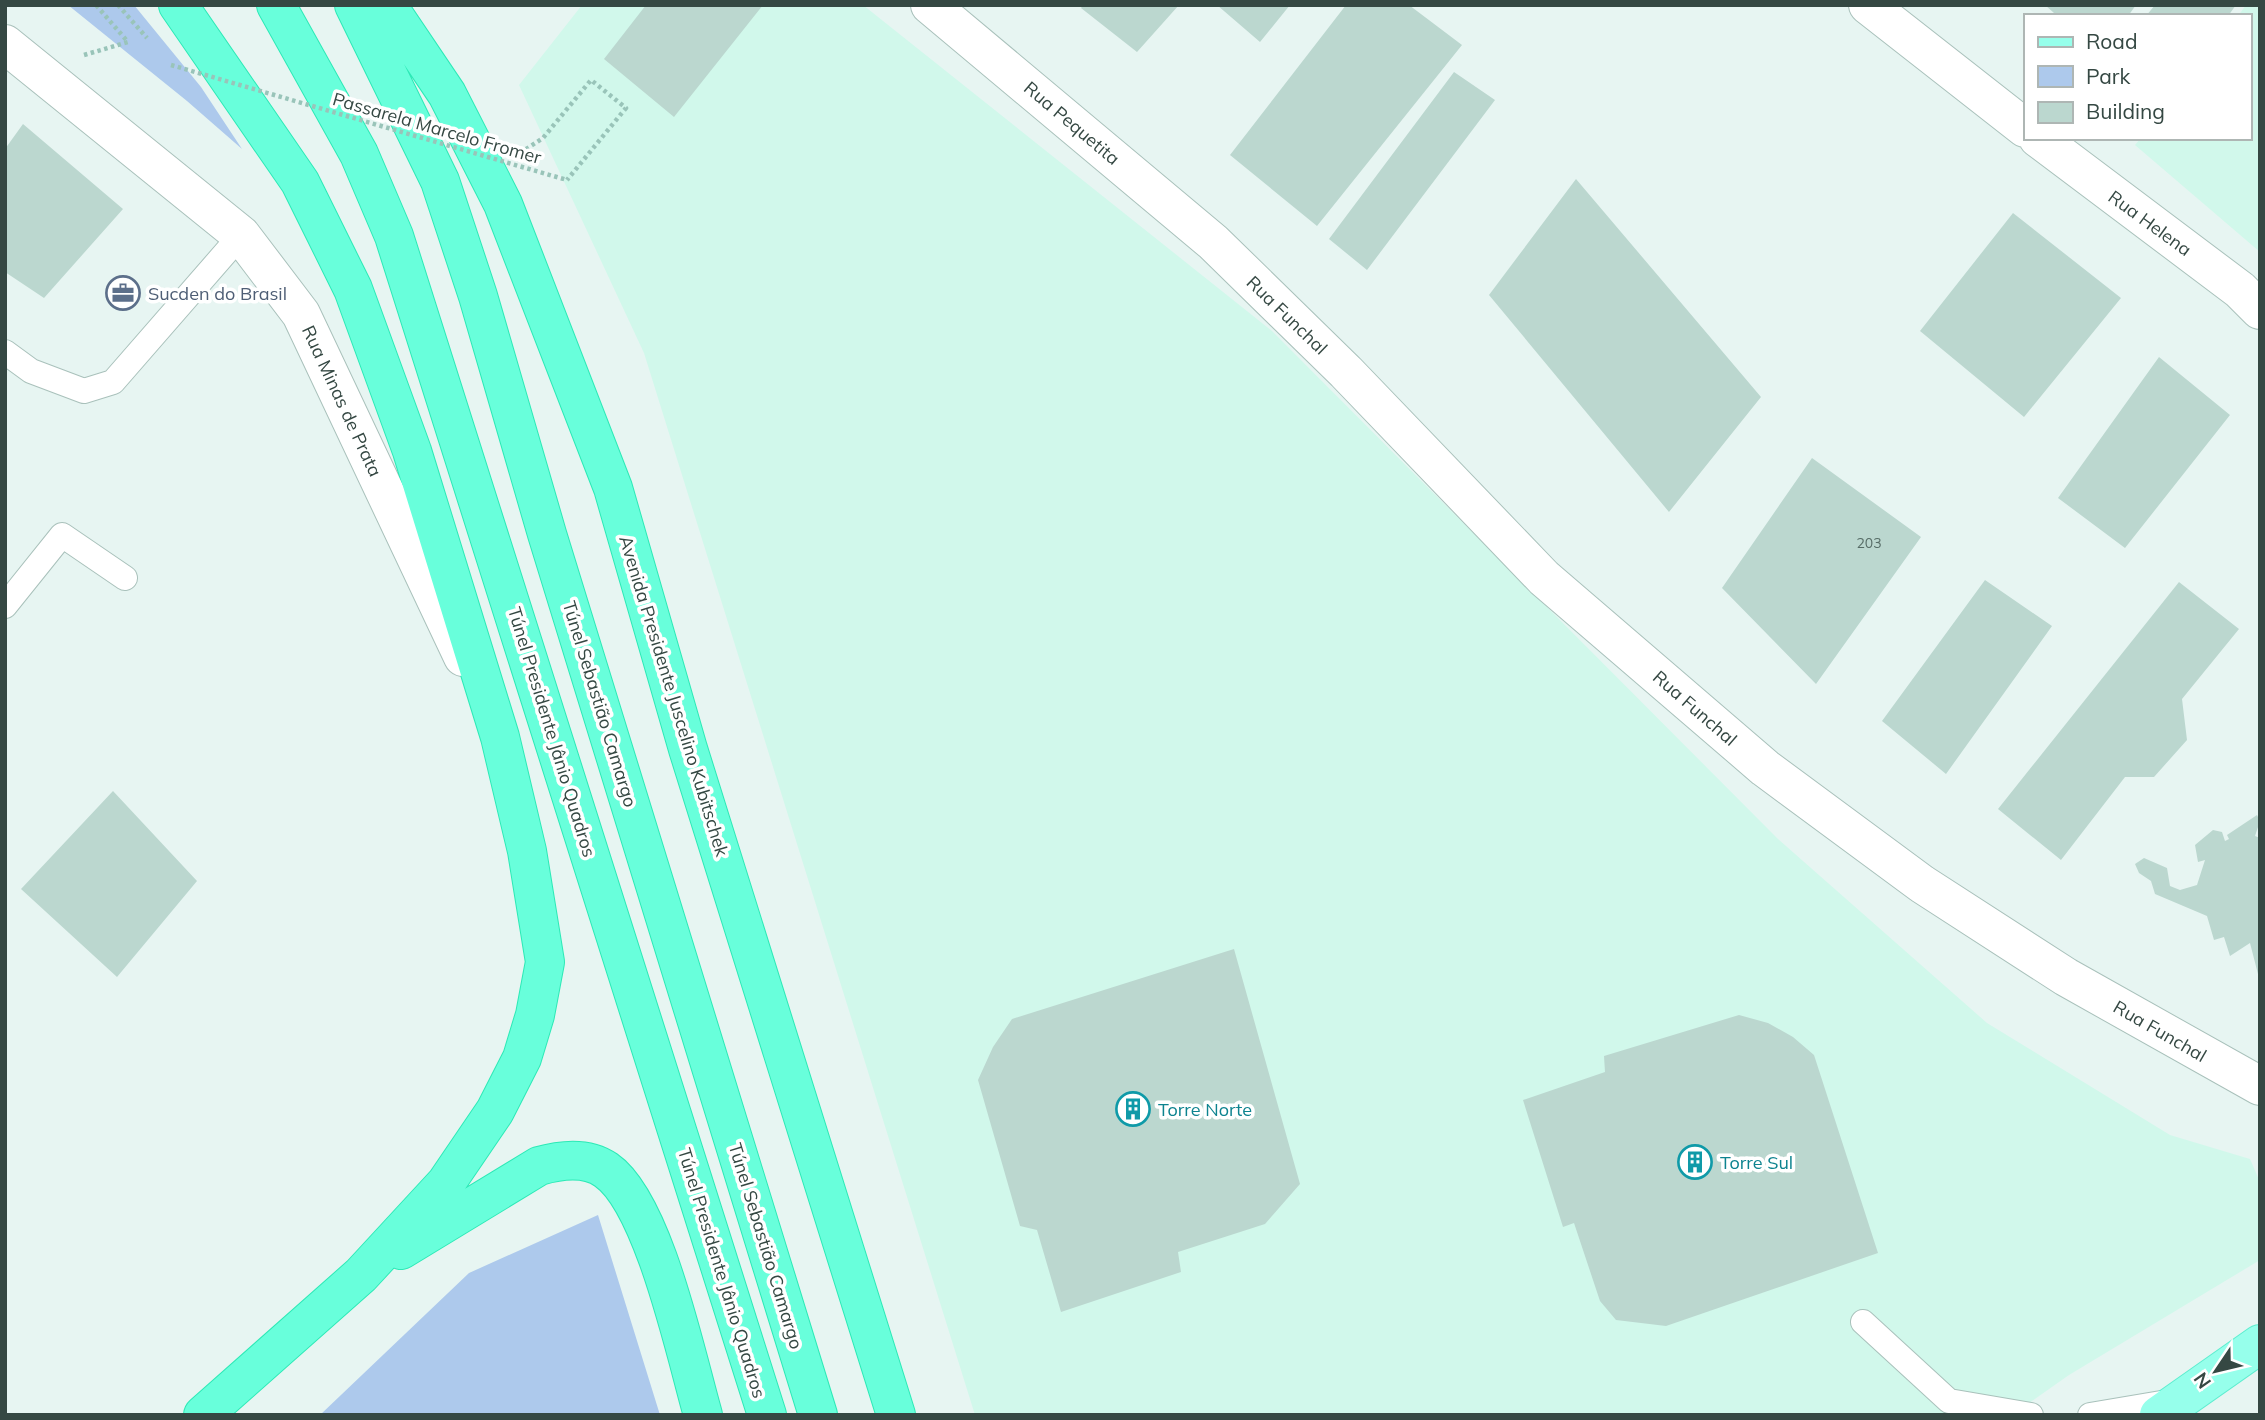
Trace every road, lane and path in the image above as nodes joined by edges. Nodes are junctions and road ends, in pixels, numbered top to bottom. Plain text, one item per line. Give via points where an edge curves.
1 (96, 5) edge
2 (118, 5) edge
3 (178, 5) edge
4 (259, 5) edge
5 (276, 5) edge
6 (354, 5) edge
7 (387, 5) edge
8 (930, 5) edge
9 (1868, 5) edge
10 (128, 41) dead end
11 (5, 44) edge
12 (153, 45) dead end
13 (162, 55) dead end
14 (309, 60) junction
15 (2024, 127) edge
16 (543, 138) dead end
17 (2041, 140) edge
18 (241, 235) junction
19 (1213, 242) joint
20 (2260, 310) edge
21 (5, 352) edge
22 (125, 578) dead end
23 (5, 606) edge
24 (500, 737) junction
25 (2257, 1084) edge
26 (361, 1275) junction
27 (1863, 1322) dead end
28 (2260, 1344) edge
29 (2170, 1407) edge
30 (1950, 1408) edge
31 (203, 1415) edge
32 (703, 1415) edge
33 (767, 1415) edge
34 (818, 1415) edge
35 (896, 1415) edge
36 (2031, 1415) edge
37 (2090, 1415) edge

1 - 10 path
2 - 12 path
3 - 24 highway via 300,182 353,289 412,451
4 - 14 highway, Túnel Presidente Jânio Quadros
5 - 14 highway, Túnel Presidente Jânio Quadros
6 - 34 highway, Túnel Sebastião Camargo via 449,206
7 - 35 highway, Avenida Presidente Juscelino Kubitschek via 447,94 503,204 613,488 688,749
8 - 19 street, Rua Pequetita
9 - 15 street
11 - 18 street, Rua Minas de Prata
13 - 16 path, Passarela Marcelo Fromer, bridge via 171,65 567,180 626,108 591,80
14 - 33 highway, Túnel Presidente Jânio Quadros via 359,154 394,236
17 - 20 street, Rua Helena via 2240,290
18 - 21 lane via 113,382 84,391 31,371
18 - 24 street, Rua Minas de Prata via 301,314
19 - 25 street, Rua Funchal via 1346,372 1544,578 1765,768 1922,884 2066,977
22 - 23 lane via 62,535
24 - 26 highway via 527,851 545,962 535,1015 522,1058 495,1111 446,1184
26 - 31 highway
26 - 32 highway via 539,1166 559,1160 586,1161 606,1170 643,1219
27 - 30 lane
28 - 29 main road
29 - 37 lane
30 - 36 lane

